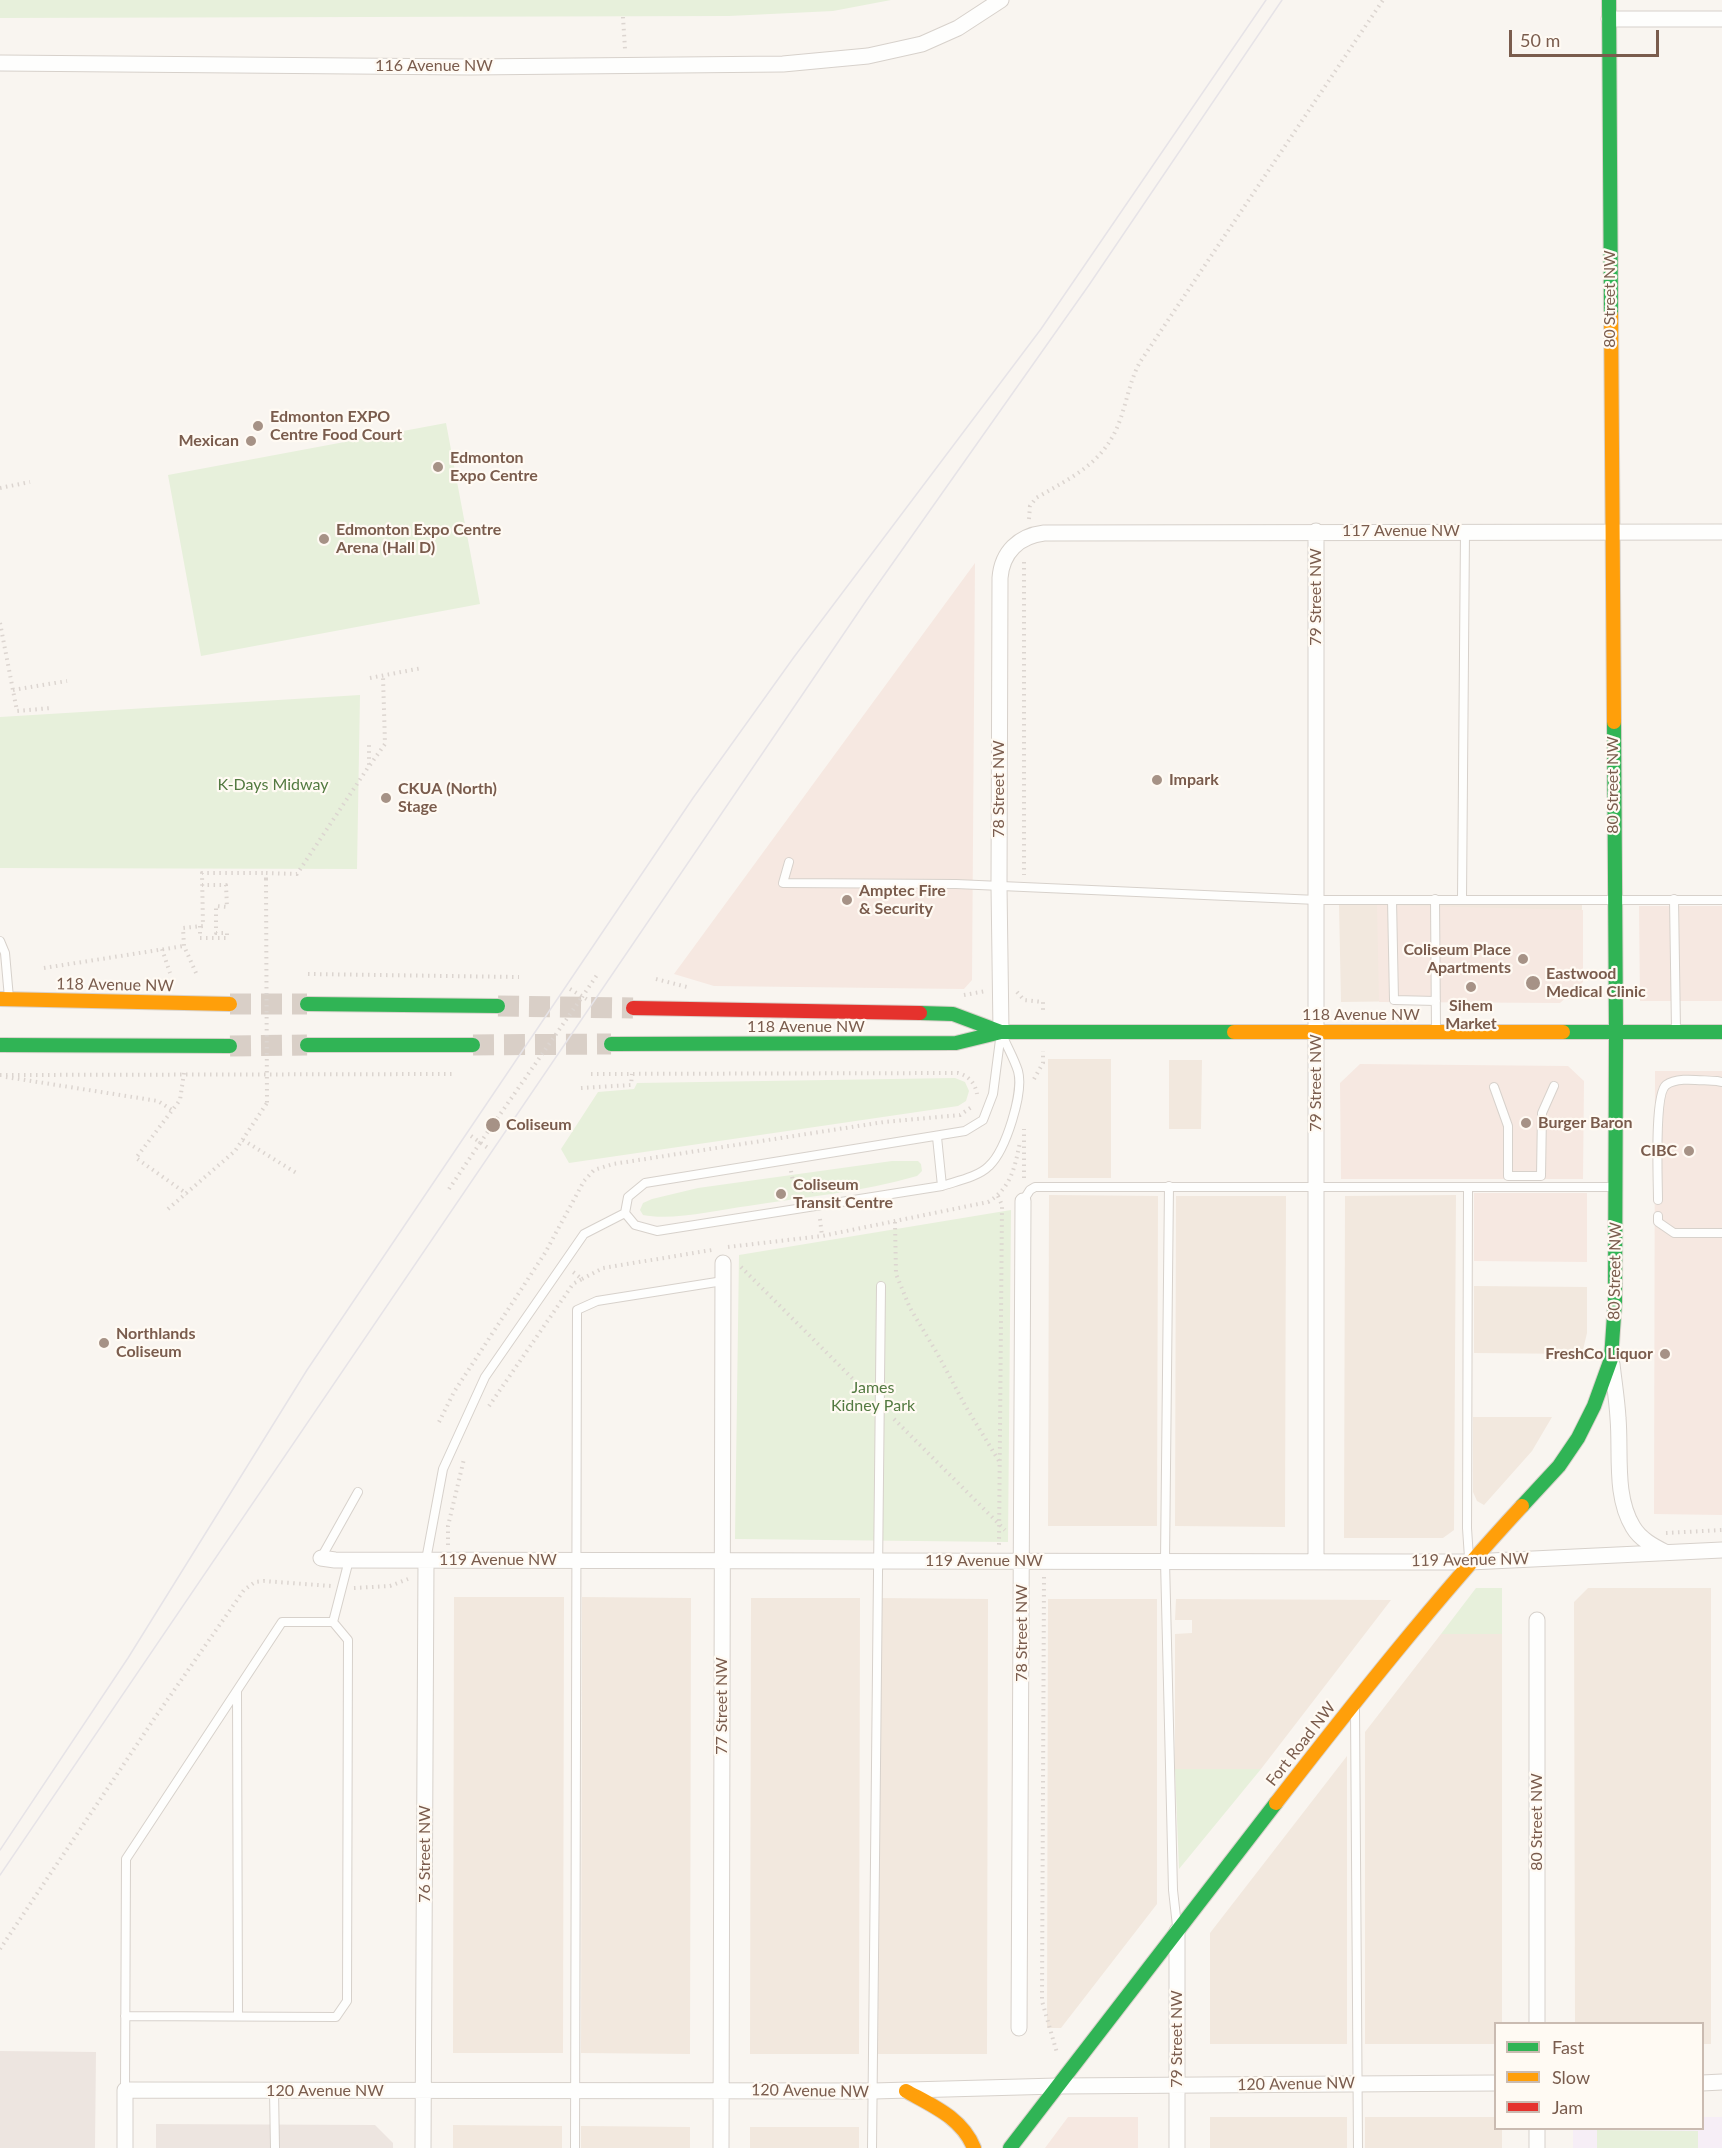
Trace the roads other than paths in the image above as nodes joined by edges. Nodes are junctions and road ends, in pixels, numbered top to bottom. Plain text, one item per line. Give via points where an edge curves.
1 (1001, 0) edge
2 (1609, 0) edge
3 (1609, 19) junction
4 (1722, 19) edge
5 (0, 63) edge
6 (1612, 530) junction
7 (1316, 531) junction
8 (1465, 531) junction
9 (1722, 532) edge
10 (1011, 548) joint
11 (789, 862) dead end
12 (999, 886) junction
13 (1435, 899) junction
14 (1462, 899) junction
15 (1614, 899) junction
16 (1674, 899) junction
17 (1317, 900) junction
18 (1392, 900) junction
19 (1722, 900) edge
20 (0, 941) edge
21 (5, 999) edge
22 (1436, 1002) junction
23 (230, 1004) tunnel mouth
24 (306, 1005) tunnel mouth
25 (498, 1006) tunnel mouth
26 (633, 1008) tunnel mouth
27 (1001, 1032) junction
28 (1316, 1032) junction
29 (1436, 1032) junction
30 (1616, 1032) junction
31 (1676, 1032) junction
32 (1722, 1032) edge
33 (611, 1044) tunnel mouth
34 (0, 1045) edge
35 (307, 1045) tunnel mouth
36 (473, 1045) tunnel mouth
37 (230, 1046) tunnel mouth
38 (1722, 1082) edge
39 (1554, 1086) dead end
40 (1494, 1087) dead end
41 (936, 1137) junction
42 (942, 1186) junction
43 (1169, 1186) junction
44 (1316, 1187) junction
45 (1616, 1187) junction
46 (1468, 1188) junction
47 (1658, 1200) dead end
48 (1023, 1201) joint
49 (625, 1213) junction
50 (1658, 1216) dead end
51 (1722, 1233) edge
52 (723, 1263) dead end
53 (723, 1281) junction
54 (882, 1286) dead end
55 (1611, 1359) junction
56 (358, 1492) dead end
57 (1722, 1550) edge
58 (1665, 1552) junction
59 (321, 1558) joint
60 (349, 1560) junction
61 (426, 1560) junction
62 (578, 1560) junction
63 (722, 1560) junction
64 (877, 1561) junction
65 (1023, 1561) junction
66 (1165, 1562) junction
67 (1316, 1562) junction
68 (1470, 1562) junction
69 (1537, 1620) dead end
70 (333, 1622) junction
71 (237, 1689) junction
72 (1355, 1701) junction
73 (1177, 1931) junction
74 (125, 2016) junction
75 (238, 2016) junction
76 (1537, 2022) edge
77 (1019, 2028) dead end
78 (1722, 2082) edge
79 (1494, 2083) edge
80 (1704, 2083) edge
81 (1358, 2084) junction
82 (1178, 2085) junction
83 (1057, 2086) junction
84 (125, 2090) junction
85 (575, 2090) junction
86 (721, 2090) junction
87 (274, 2091) junction
88 (423, 2091) junction
89 (873, 2091) junction
90 (906, 2091) junction
91 (1538, 2130) edge
92 (125, 2148) edge
93 (275, 2148) edge
94 (423, 2148) edge
95 (575, 2148) edge
96 (721, 2148) edge
97 (872, 2148) edge
98 (974, 2148) edge
99 (1010, 2148) edge
100 (1178, 2148) edge
101 (1358, 2148) edge
102 (1538, 2148) edge

1 - 5 street, 116 Avenue NW via 958,28 914,46 868,57 783,64 470,67
2 - 3 street, 80 Street NW
3 - 4 street
3 - 6 street, 80 Street NW
6 - 8 street, 117 Avenue NW
6 - 9 street, 117 Avenue NW
6 - 15 street, 80 Street NW
7 - 8 street, 117 Avenue NW
7 - 10 street, 117 Avenue NW via 1044,533 1029,535
7 - 17 street, 79 Street NW
8 - 14 lane
10 - 12 street, 78 Street NW via 1003,561 1000,578
11 - 12 lane via 783,884
12 - 17 lane
12 - 27 street, 78 Street NW
13 - 14 lane
13 - 18 lane
13 - 22 lane
14 - 15 lane
15 - 16 lane
15 - 30 street, 80 Street NW
16 - 19 lane
16 - 31 lane
17 - 18 lane
17 - 28 street, 79 Street NW
18 - 22 lane via 1394,1000
20 - 21 lane via 5,953
21 - 23 street, 118 Avenue NW
22 - 29 lane
24 - 25 street
26 - 27 street, 118 Avenue NW via 952,1014
27 - 28 street, 118 Avenue NW
27 - 33 street, 118 Avenue NW via 956,1043
27 - 41 lane via 993,1094 983,1120 965,1131
27 - 42 lane via 1019,1073 1012,1124 988,1167
28 - 29 street, 118 Avenue NW
28 - 44 street, 79 Street NW
29 - 30 street, 118 Avenue NW
30 - 31 street, 118 Avenue NW
30 - 45 street, 80 Street NW
31 - 32 street, 118 Avenue NW
34 - 37 street
35 - 36 street
38 - 47 lane via 1678,1081 1665,1085 1660,1093
39 - 40 lane via 1542,1113 1541,1176 1508,1176 1508,1126
41 - 42 lane
41 - 49 lane via 645,1183 628,1197
42 - 49 lane via 657,1231 635,1225
43 - 44 lane
43 - 48 lane via 1035,1187
43 - 66 lane
44 - 46 lane
44 - 67 street, 79 Street NW
45 - 46 lane
45 - 55 street, 80 Street NW
46 - 68 lane
48 - 65 street, 78 Street NW
49 - 61 lane via 584,1234 485,1377 443,1469
50 - 51 lane via 1658,1222 1674,1233
52 - 53 street, 77 Street NW
53 - 62 lane via 597,1301 577,1310
53 - 63 street, 77 Street NW
54 - 64 lane
55 - 58 street, 80 Street NW via 1626,1511 1640,1536
55 - 68 street, Fort Road NW via 1594,1407 1559,1466
56 - 59 lane, 119 Avenue NW
57 - 58 street, 119 Avenue NW
58 - 68 street, 119 Avenue NW
59 - 60 street, 119 Avenue NW
60 - 61 street, 119 Avenue NW
60 - 70 lane
61 - 62 street, 119 Avenue NW
61 - 88 street, 76 Street NW
62 - 63 street, 119 Avenue NW
62 - 85 lane
63 - 64 street, 119 Avenue NW
63 - 86 street, 77 Street NW
64 - 65 street, 119 Avenue NW
64 - 89 lane
65 - 66 street, 119 Avenue NW
65 - 77 street, 78 Street NW
66 - 67 street, 119 Avenue NW
66 - 73 lane
67 - 68 street, 119 Avenue NW
68 - 72 street, Fort Road NW
69 - 76 street, 80 Street NW
70 - 71 lane via 282,1622
70 - 75 lane via 348,1640 347,2001 336,2017
71 - 74 lane via 126,1859
71 - 75 lane
72 - 73 street, Fort Road NW
72 - 81 lane
73 - 82 street, 79 Street NW
73 - 83 street, Fort Road NW
74 - 75 lane
74 - 84 lane
78 - 80 street
79 - 81 street, 120 Avenue NW
81 - 82 street, 120 Avenue NW
81 - 101 lane
82 - 83 street, 120 Avenue NW
82 - 100 street, 79 Street NW
83 - 90 street, 120 Avenue NW
83 - 99 street, Fort Road NW
84 - 87 street, 120 Avenue NW
84 - 92 street
85 - 86 street, 120 Avenue NW
85 - 88 street, 120 Avenue NW
85 - 95 lane
86 - 89 street, 120 Avenue NW
86 - 96 street, 77 Street NW
87 - 88 street, 120 Avenue NW
87 - 93 lane
88 - 94 street, 76 Street NW
89 - 90 street, 120 Avenue NW
89 - 97 lane
90 - 98 street via 963,2126
91 - 102 street

